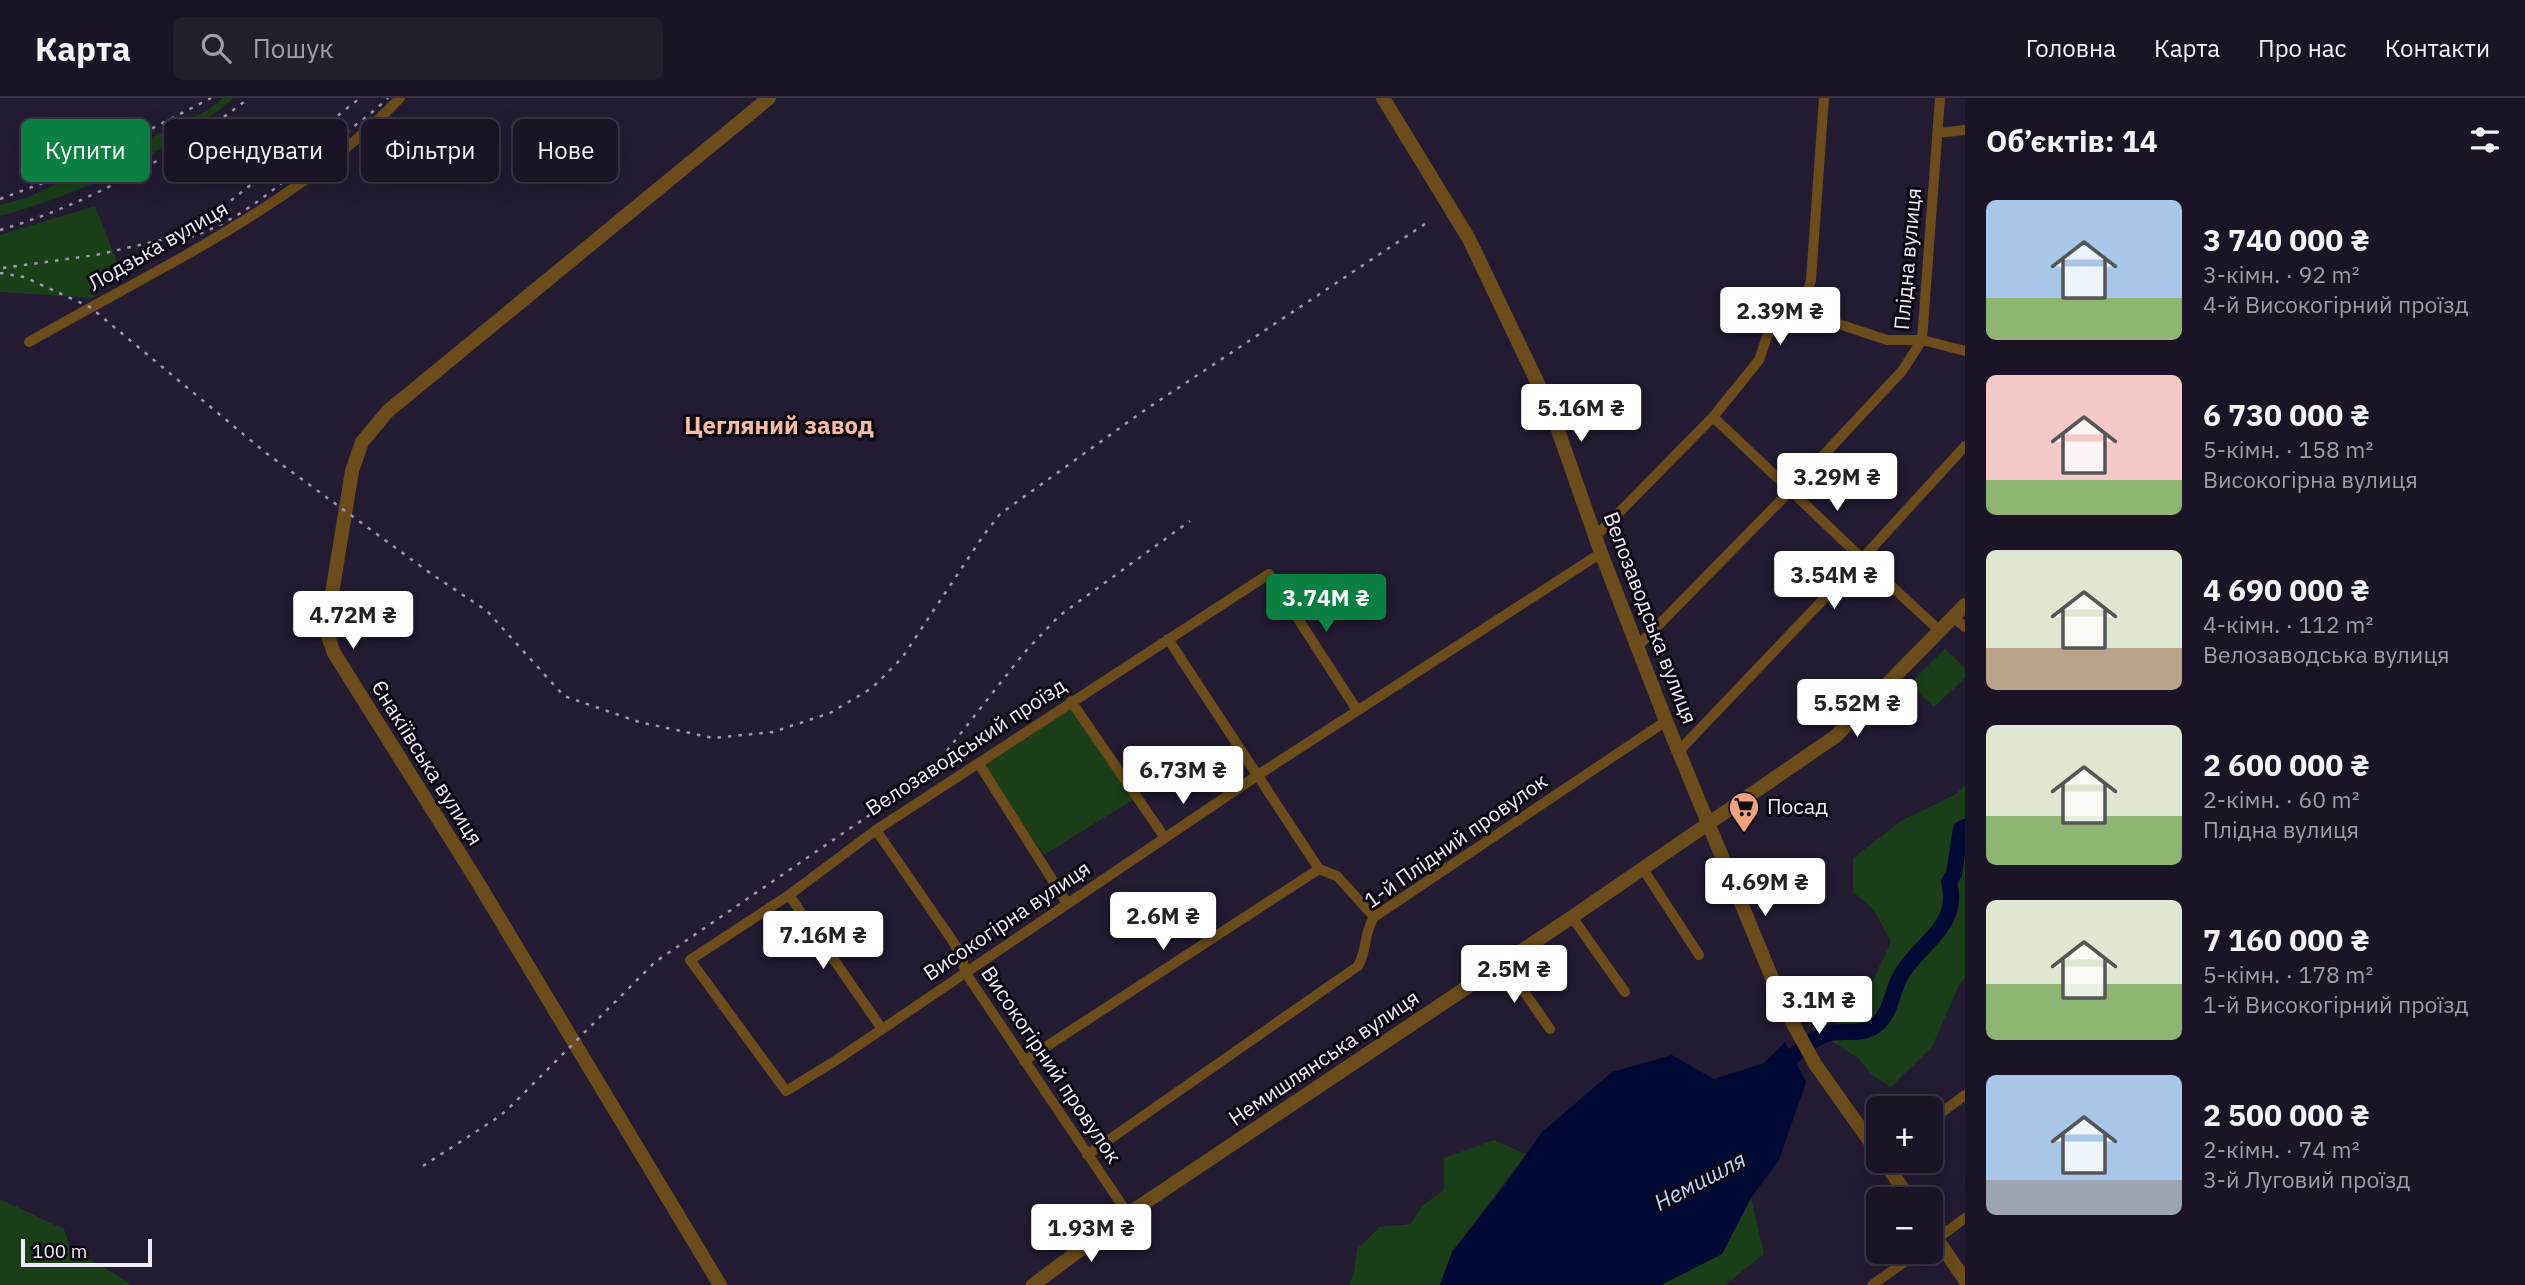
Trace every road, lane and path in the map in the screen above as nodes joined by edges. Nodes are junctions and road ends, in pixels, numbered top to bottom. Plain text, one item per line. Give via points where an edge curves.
1 (400, 98) edge
2 (769, 98) edge
3 (1383, 98) edge
4 (1824, 98) edge
5 (1940, 98) edge
6 (1965, 130) edge
7 (1938, 133) junction
8 (1802, 312) junction
9 (1922, 340) junction
10 (29, 342) dead end
11 (1965, 351) edge
12 (1713, 417) junction
13 (1965, 446) edge
14 (1791, 490) junction
15 (1595, 537) junction
16 (1601, 553) junction
17 (1861, 559) junction
18 (1965, 604) edge
19 (1953, 617) junction
20 (1965, 627) edge
21 (1940, 631) junction
22 (1168, 639) junction
23 (1637, 647) junction
24 (1071, 701) junction
25 (1357, 710) junction
26 (1666, 721) junction
27 (1678, 752) junction
28 (979, 764) junction
29 (1258, 775) junction
30 (1708, 825) junction
31 (876, 830) junction
32 (1165, 838) junction
33 (1320, 869) junction
34 (1643, 869) junction
35 (789, 895) junction
36 (1067, 903) junction
37 (1374, 917) junction
38 (1572, 917) junction
39 (1699, 955) dead end
40 (1504, 963) junction
41 (965, 972) junction
42 (1625, 992) dead end
43 (882, 1029) junction
44 (1550, 1029) dead end
45 (1024, 1061) junction
46 (786, 1091) joint
47 (1965, 1095) edge
48 (1943, 1111) edge
49 (1866, 1136) edge
50 (1087, 1155) junction
51 (1128, 1214) junction
52 (1965, 1218) edge
53 (1943, 1231) edge
54 (1943, 1250) edge
55 (1902, 1264) edge
56 (1965, 1280) edge
57 (720, 1285) edge
58 (1033, 1285) edge
59 (1872, 1285) edge

1 - 10 street, Лодзька вулиця via 279,198
2 - 57 street, Єнакіївська вулиця via 388,411 362,442 352,471 328,618 334,653
3 - 15 street, Велозаводська вулиця via 1469,239 1516,333 1552,413
4 - 8 street via 1811,280
5 - 7 street, Плідна вулиця
6 - 7 street
7 - 9 street, Плідна вулиця
8 - 9 street via 1887,340
8 - 12 street via 1768,334 1759,360
9 - 11 street
9 - 14 street, Плідна вулиця via 1902,370
12 - 14 street
12 - 15 street
13 - 17 street
14 - 17 street
14 - 23 street, Плідна вулиця
15 - 16 street, Велозаводська вулиця
16 - 23 street, Велозаводська вулиця
16 - 25 street, Високогірна вулиця
17 - 21 street
17 - 27 street
18 - 19 street, Немишлянська вулиця
19 - 20 street
19 - 21 street, Немишлянська вулиця
21 - 30 street, Немишлянська вулиця via 1836,736
22 - 24 street, Велозаводський проїзд
22 - 25 street, Велозаводський проїзд via 1269,574
22 - 29 street
23 - 26 street, Велозаводська вулиця
24 - 28 street, Велозаводський проїзд
24 - 32 street
25 - 29 street, Високогірна вулиця
26 - 27 street, Велозаводська вулиця
26 - 37 street, 1-й Плідний провулок
27 - 30 street, Велозаводська вулиця
28 - 31 street, Велозаводський проїзд
28 - 36 street
29 - 32 street, Високогірна вулиця
29 - 33 street
30 - 34 street, Немишлянська вулиця
30 - 49 street, Велозаводська вулиця via 1793,1025
31 - 35 street, Велозаводський проїзд
31 - 41 street, Високогірний провулок via 952,940
32 - 36 street, Високогірна вулиця
33 - 37 street via 1337,876
33 - 45 street
34 - 38 street, Немишлянська вулиця
34 - 39 street
35 - 43 street
35 - 46 street, Велозаводський проїзд via 690,960
36 - 41 street, Високогірна вулиця
37 - 50 street, 1-й Плідний провулок via 1357,966
38 - 40 street, Немишлянська вулиця
38 - 42 street
40 - 44 street
40 - 51 street, Немишлянська вулиця
41 - 43 street, Високогірна вулиця
41 - 45 street, Високогірний провулок
43 - 46 street, Високогірна вулиця
45 - 50 street, Високогірний провулок
47 - 48 street
50 - 51 street, Високогірний провулок
51 - 58 street, Немишлянська вулиця
52 - 53 street
54 - 56 street
55 - 59 street

